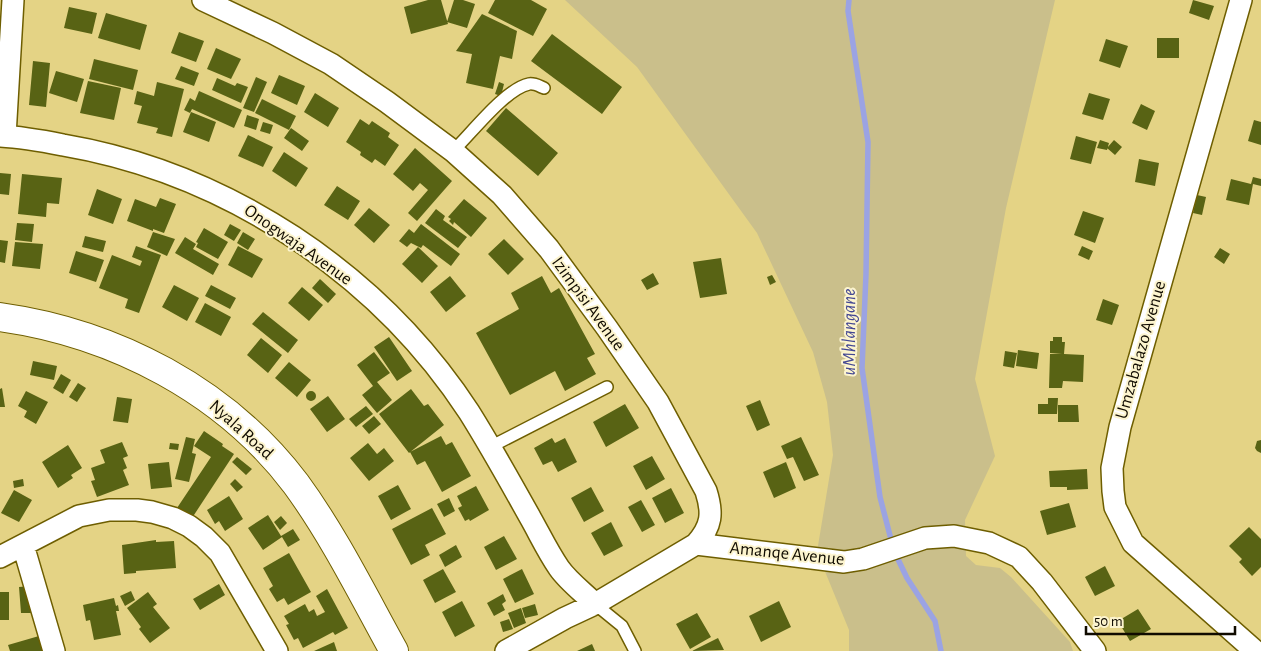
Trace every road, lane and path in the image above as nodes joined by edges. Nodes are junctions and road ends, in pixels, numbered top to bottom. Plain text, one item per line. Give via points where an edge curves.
1 (13, 0) edge
2 (203, 0) edge
3 (1241, 0) edge
4 (544, 88) dead end
5 (2, 136) edge
6 (453, 151) junction
7 (0, 317) edge
8 (607, 386) dead end
9 (490, 447) junction
10 (696, 544) junction
11 (23, 545) junction
12 (0, 557) edge
13 (595, 604) junction
14 (54, 651) edge
15 (277, 651) edge
16 (394, 651) edge
17 (506, 651) edge
18 (635, 651) edge
19 (1095, 651) edge
20 (1255, 651) edge

1 - 5 street
2 - 6 street, Izimpisi Avenue via 331,64
3 - 20 street, Umzabalazo Avenue via 1120,427 1112,476 1115,507 1133,543
4 - 6 lane via 530,84 516,90
5 - 9 street, Onogwaja Avenue via 101,151 144,164 209,190 274,224 353,281 386,312 445,380
6 - 10 street, Izimpisi Avenue via 502,195 548,249 658,402 711,506 705,533
7 - 16 street, Nyala Road via 95,340 138,357 180,380 227,412 276,460 319,516
8 - 9 lane
9 - 13 street, Onogwaja Avenue via 559,569
10 - 13 street, Izimpisi Avenue
10 - 19 street, Amanqe Avenue via 844,562 863,559 925,538 954,536 989,543 1019,557
11 - 12 street
11 - 14 street
11 - 15 street via 78,516 109,510 152,512 173,518 204,537 220,553
13 - 17 street, Izimpisi Avenue
13 - 18 lane via 622,626

